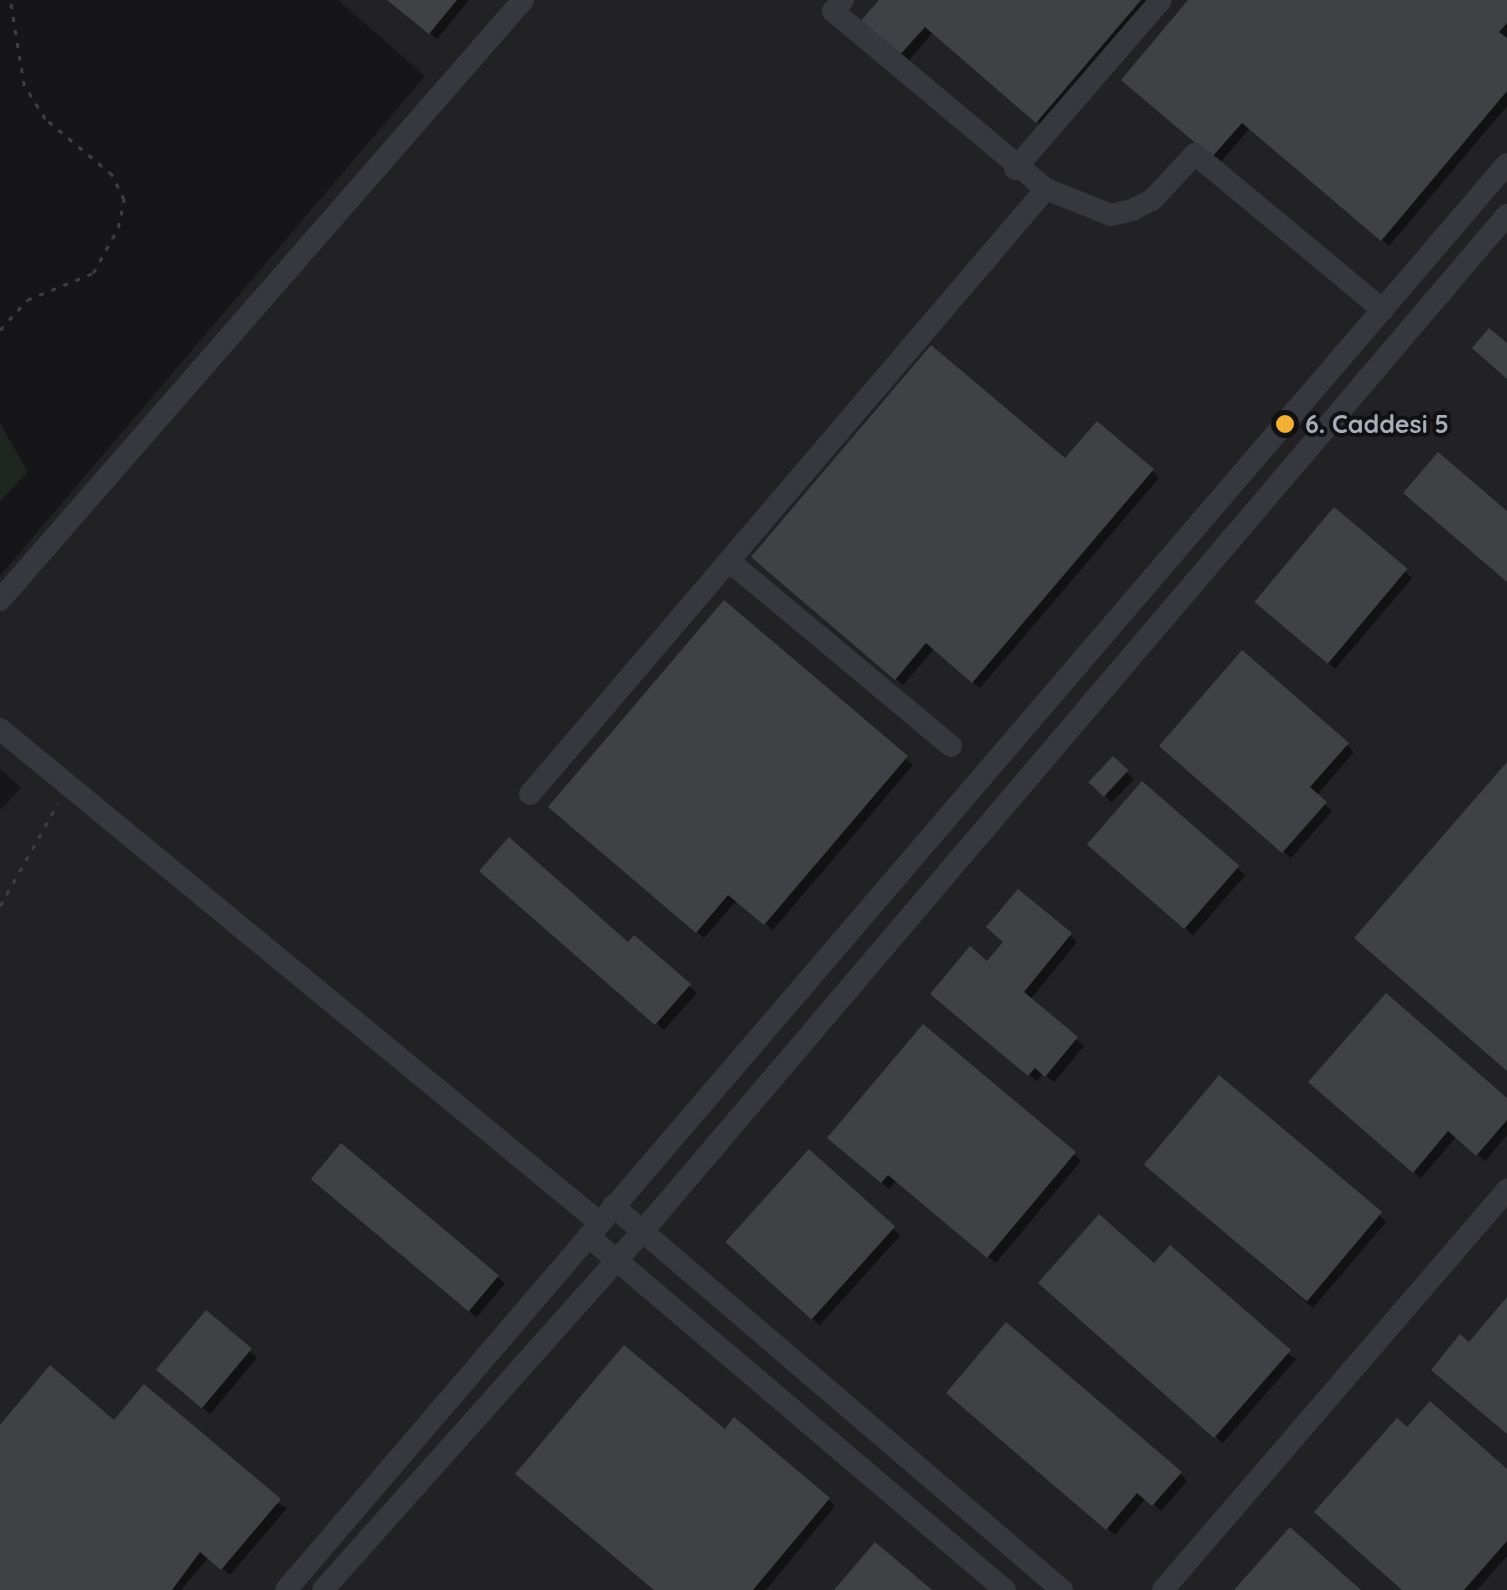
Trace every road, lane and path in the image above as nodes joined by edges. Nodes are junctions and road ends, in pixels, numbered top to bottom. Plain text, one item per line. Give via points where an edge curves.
1 (10, 0) edge
2 (523, 0) edge
3 (843, 0) edge
4 (1161, 0) edge
5 (1507, 164) edge
6 (1015, 169) junction
7 (1046, 189) junction
8 (1507, 214) edge
9 (1388, 303) junction
10 (1419, 316) junction
11 (0, 330) edge
12 (729, 561) junction
13 (0, 600) edge
14 (0, 729) edge
15 (950, 746) dead end
16 (66, 784) junction
17 (530, 794) dead end
18 (916, 859) junction
19 (941, 880) junction
20 (0, 906) edge
21 (1507, 1190) edge
22 (600, 1221) junction
23 (642, 1232) junction
24 (616, 1260) junction
25 (286, 1590) edge
26 (323, 1590) edge
27 (1005, 1590) edge
28 (1062, 1590) edge
29 (1164, 1590) edge

1 - 11 path via 24,86 45,118 112,175 124,200 118,228 92,273 27,300
2 - 13 street
3 - 6 street via 833,11
4 - 6 street
5 - 9 street
6 - 7 street
7 - 9 street via 1110,215 1132,210 1152,200 1195,154
7 - 12 street
8 - 10 street
9 - 10 street
9 - 18 street
10 - 19 street
12 - 15 street
12 - 17 street
14 - 16 street
16 - 20 path
16 - 22 street
18 - 19 street
18 - 22 street
19 - 23 street
21 - 29 street
22 - 23 street
22 - 24 street
22 - 25 street
23 - 24 street
23 - 28 street
24 - 26 street
24 - 27 street

